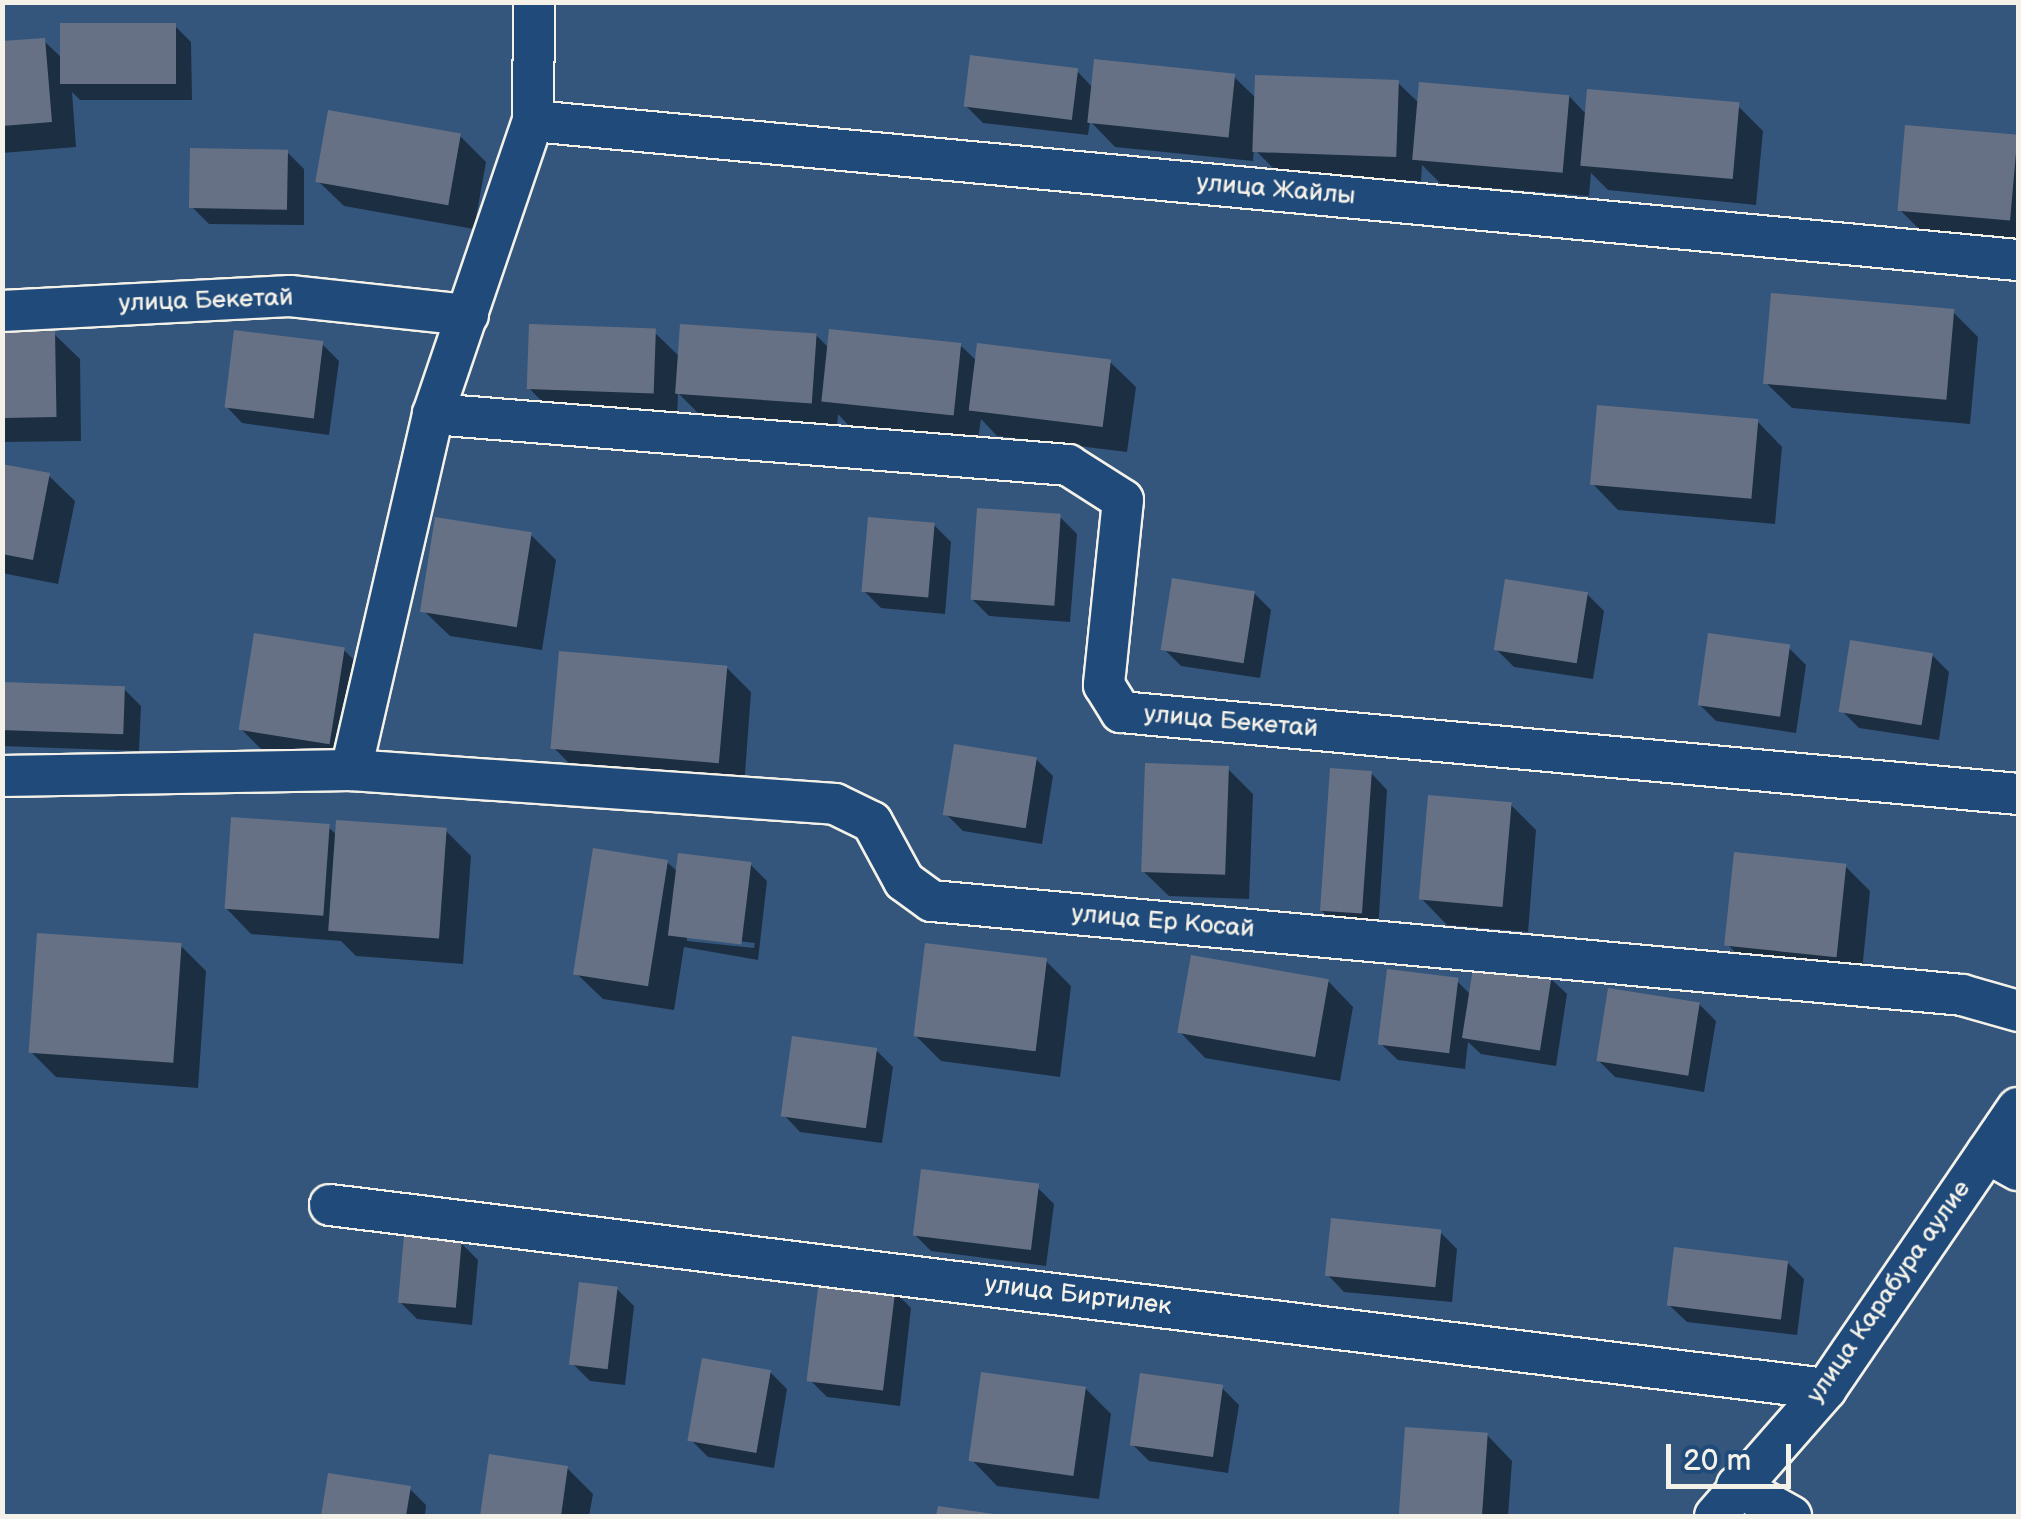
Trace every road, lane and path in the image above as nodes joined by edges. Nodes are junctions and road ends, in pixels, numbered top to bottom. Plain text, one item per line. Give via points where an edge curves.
1 (534, 2) edge
2 (533, 121) junction
3 (2018, 260) edge
4 (2, 311) edge
5 (468, 315) junction
6 (433, 414) junction
7 (351, 770) junction
8 (2, 776) edge
9 (2018, 794) edge
10 (2018, 1011) edge
11 (2018, 1108) edge
12 (2002, 1161) edge
13 (330, 1205) dead end
14 (1826, 1389) junction
15 (1726, 1502) edge
16 (1791, 1516) edge

1 - 2 street
2 - 3 street, улица Жайлы
2 - 5 street
4 - 5 street, улица Бекетай via 290,296
5 - 6 street
6 - 7 street
6 - 9 street, улица Бекетай via 1068,465 1123,500 1104,685 1122,712
7 - 8 street, улица Ер Косай
7 - 10 street, улица Ер Косай via 835,804 872,822 904,881 932,901 1942,994
11 - 12 street, улица Карабура аулие
12 - 14 street, улица Карабура аулие
13 - 14 street, улица Биртилек
14 - 15 street, улица Карабура аулие
15 - 16 street

